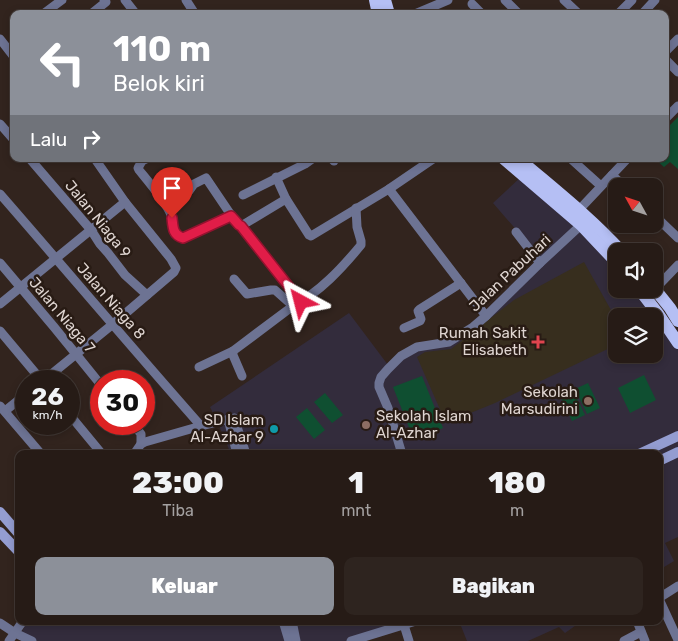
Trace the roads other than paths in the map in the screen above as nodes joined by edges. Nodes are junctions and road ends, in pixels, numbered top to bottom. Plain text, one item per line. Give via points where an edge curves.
1 (104, 0) edge
2 (124, 0) edge
3 (448, 0) edge
4 (505, 0) edge
5 (564, 0) edge
6 (579, 0) edge
7 (632, 0) edge
8 (655, 0) edge
9 (472, 4) dead end
10 (96, 10) edge
11 (133, 10) edge
12 (424, 10) edge
13 (478, 10) edge
14 (515, 10) edge
15 (575, 10) edge
16 (622, 10) edge
17 (646, 10) edge
18 (678, 38) edge
19 (0, 39) edge
20 (669, 48) edge
21 (10, 52) edge
22 (669, 63) edge
23 (678, 72) edge
24 (678, 106) edge
25 (669, 115) edge
26 (0, 124) edge
27 (10, 135) edge
28 (33, 162) edge
29 (97, 162) edge
30 (142, 162) edge
31 (308, 162) edge
32 (429, 162) edge
33 (508, 162) edge
34 (522, 162) edge
35 (574, 162) edge
36 (624, 162) edge
37 (612, 175) junction
38 (276, 177) junction
39 (615, 178) edge
40 (600, 186) junction
41 (389, 189) junction
42 (0, 194) edge
43 (243, 195) dead end
44 (286, 199) junction
45 (125, 202) junction
46 (165, 204) junction
47 (356, 208) junction
48 (231, 216) junction
49 (578, 218) junction
50 (663, 224) edge
51 (241, 226) junction
52 (91, 230) junction
53 (516, 232) dead end
54 (678, 238) edge
55 (613, 243) edge
56 (608, 253) edge
57 (56, 258) junction
58 (0, 263) edge
59 (540, 263) junction
60 (678, 264) edge
61 (663, 277) edge
62 (234, 279) dead end
63 (461, 283) junction
64 (21, 287) junction
65 (147, 295) junction
66 (652, 298) edge
67 (658, 298) edge
68 (0, 304) edge
69 (297, 304) junction
70 (486, 316) junction
71 (678, 321) edge
72 (112, 324) junction
73 (404, 328) dead end
74 (0, 331) edge
75 (678, 344) edge
76 (233, 351) junction
77 (76, 354) junction
78 (199, 368) dead end
79 (33, 370) edge
80 (56, 370) edge
81 (90, 371) edge
82 (242, 376) dead end
83 (15, 401) edge
84 (2, 409) edge
85 (228, 419) junction
86 (202, 426) junction
87 (80, 427) edge
88 (141, 435) edge
89 (678, 436) edge
90 (141, 444) junction
91 (658, 445) junction
92 (38, 450) edge
93 (99, 450) edge
94 (137, 450) edge
95 (236, 450) edge
96 (245, 450) edge
97 (401, 450) edge
98 (647, 450) edge
99 (659, 450) edge
100 (678, 452) edge
101 (663, 459) edge
102 (0, 512) edge
103 (15, 529) edge
104 (0, 532) edge
105 (15, 548) edge
106 (678, 586) edge
107 (663, 595) edge
108 (663, 607) edge
109 (0, 623) edge
110 (20, 625) edge
111 (284, 625) edge
112 (293, 625) edge
113 (404, 625) joint
114 (638, 625) edge
115 (15, 633) junction
116 (643, 637) edge
117 (356, 640) edge
118 (678, 640) edge
119 (9, 641) edge
120 (32, 641) edge
121 (288, 641) edge
122 (296, 641) edge
123 (410, 641) edge
124 (624, 641) edge

1 - 10 street via 106,2
2 - 11 street
3 - 12 street
4 - 14 street
5 - 15 street
6 - 15 street
7 - 16 street
8 - 17 street
9 - 13 street
18 - 20 street
19 - 21 street
22 - 23 street
24 - 25 street
26 - 27 street
28 - 52 street, Jalan Niaga 9
29 - 45 street
30 - 46 street via 139,170
31 - 38 street
32 - 41 street
33 - 49 main road
34 - 49 main road
35 - 40 street
36 - 37 street, Jalan Pabuhari
37 - 39 street
37 - 40 street, Jalan Pabuhari
38 - 43 street
38 - 44 street
40 - 49 street, Jalan Pabuhari
41 - 47 street
41 - 63 street
42 - 57 street, Jalan Niaga 8
44 - 47 street via 309,236
44 - 51 street
45 - 52 street
45 - 65 street via 176,268
46 - 48 street via 172,215 173,230 183,238
46 - 48 street via 206,178
47 - 69 street via 361,245 321,288
48 - 51 street
49 - 55 main road via 604,233
49 - 56 main road
49 - 59 street, Jalan Pabuhari
50 - 54 street
51 - 69 street
52 - 57 street
52 - 65 street, Jalan Niaga 9 via 125,275
53 - 59 street
57 - 64 street
57 - 72 street, Jalan Niaga 8
58 - 64 street, Jalan Niaga 7
59 - 70 street, Jalan Pabuhari
60 - 61 street
62 - 69 street via 247,294 275,290
63 - 70 street
63 - 73 street via 420,309 420,321
64 - 68 street
64 - 77 street, Jalan Niaga 7
65 - 72 street
66 - 75 main road
67 - 71 main road via 670,308
69 - 76 street
70 - 97 street, Jalan Pabuhari via 448,342 417,347 401,356 381,377 379,387
72 - 77 street
72 - 86 street, Jalan Niaga 8
74 - 79 street
76 - 78 street
76 - 82 street
77 - 80 street
77 - 81 street, Jalan Niaga 7
83 - 84 street
84 - 92 street
85 - 86 street
85 - 95 street
85 - 96 street via 235,418
86 - 90 street
87 - 93 street
88 - 90 street
89 - 91 street
90 - 94 street
91 - 98 street
91 - 99 street
100 - 101 street
102 - 103 street
104 - 105 street
106 - 107 street
108 - 118 street
109 - 115 street
110 - 115 street
111 - 121 street
112 - 122 street
113 - 117 street
113 - 123 street
114 - 116 street
115 - 119 street
115 - 120 street
116 - 124 street

